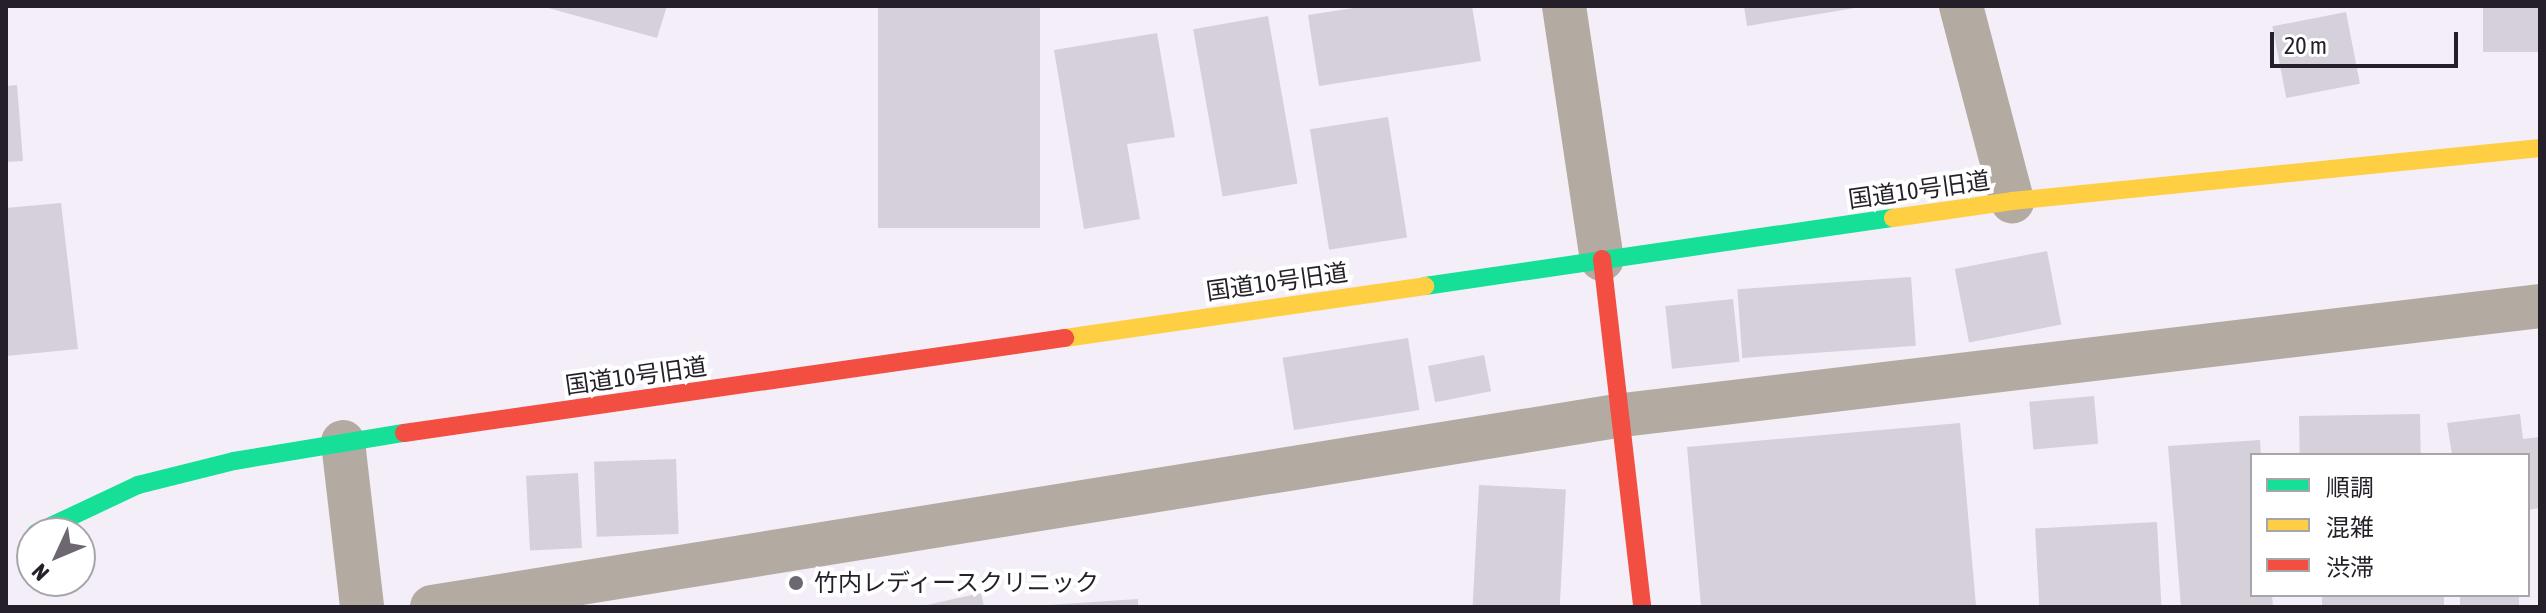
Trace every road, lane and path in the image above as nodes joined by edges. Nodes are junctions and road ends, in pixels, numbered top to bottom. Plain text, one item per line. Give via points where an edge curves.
1 (1564, 6) edge
2 (1961, 6) edge
3 (2540, 148) edge
4 (2012, 201) junction
5 (1602, 259) junction
6 (2540, 306) edge
7 (1623, 415) junction
8 (343, 442) junction
9 (70, 517) edge
10 (362, 607) edge
11 (432, 607) edge
12 (1642, 607) edge

1 - 5 street
2 - 4 street
3 - 4 street, 国道10号旧道
4 - 5 street, 国道10号旧道
5 - 7 street
5 - 8 street, 国道10号旧道
6 - 7 street
7 - 11 street
7 - 12 street
8 - 9 street, 国道10号旧道 via 138,485
8 - 10 street

